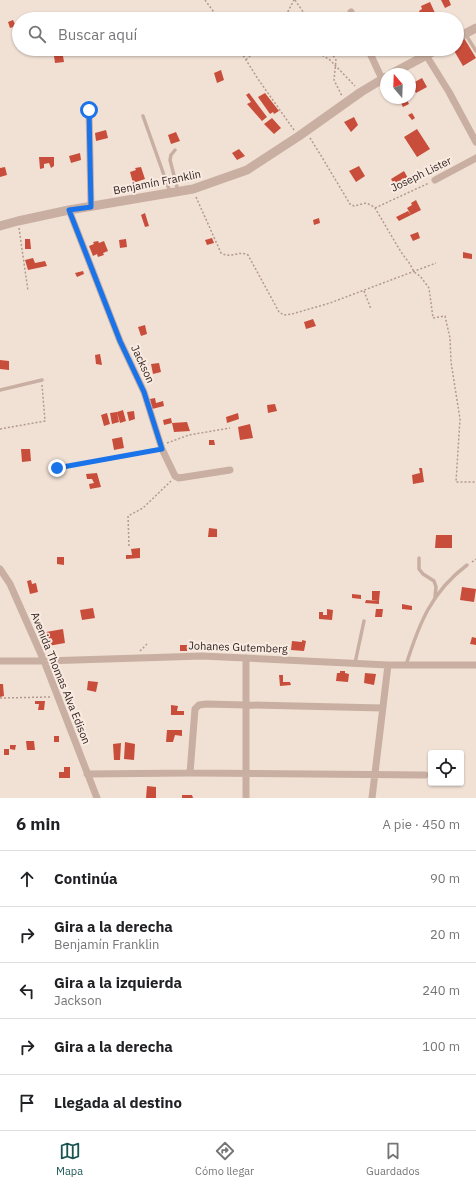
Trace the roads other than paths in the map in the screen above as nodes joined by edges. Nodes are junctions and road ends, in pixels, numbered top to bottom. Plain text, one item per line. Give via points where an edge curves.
1 (476, 28) edge
2 (464, 34) edge
3 (464, 39) edge
4 (476, 51) edge
5 (372, 56) edge
6 (424, 56) edge
7 (427, 56) edge
8 (402, 68) edge
9 (380, 71) edge
10 (380, 80) edge
11 (89, 110) dead end
12 (143, 116) dead end
13 (476, 142) edge
14 (175, 150) dead end
15 (476, 158) edge
16 (435, 180) road end
17 (174, 192) junction
18 (91, 207) junction
19 (69, 210) junction
20 (0, 226) edge
21 (42, 380) road end
22 (0, 390) edge
23 (230, 470) dead end
24 (419, 558) dead end
25 (467, 565) dead end
26 (0, 569) edge
27 (435, 598) junction
28 (364, 621) dead end
29 (246, 658) junction
30 (0, 661) edge
31 (44, 661) junction
32 (355, 663) junction
33 (388, 665) junction
34 (406, 665) junction
35 (476, 665) edge
36 (245, 705) junction
37 (383, 708) junction
38 (190, 772) junction
39 (246, 773) junction
40 (87, 774) junction
41 (375, 774) junction
42 (425, 775) dead end
43 (97, 798) edge
44 (246, 798) edge
45 (372, 798) edge

1 - 2 street
3 - 4 lane
5 - 9 street
6 - 8 street
7 - 13 street
10 - 17 street, Benjamín Franklin via 247,170 193,190
11 - 18 street
12 - 17 lane
14 - 17 lane via 170,160
15 - 16 street, Joseph Lister
17 - 18 street, Benjamín Franklin
18 - 19 street, Benjamín Franklin
19 - 20 street, Benjamín Franklin
19 - 23 street, Jackson via 120,341 144,392 162,447 175,476 179,478
21 - 22 lane
24 - 27 lane via 419,569 434,581
25 - 27 lane via 454,574
26 - 31 street, Avenida Thomas Alva Edison via 10,584
27 - 34 lane via 413,641
28 - 32 lane
29 - 31 street, Johanes Gutemberg via 202,656
29 - 32 street, Johanes Gutemberg
29 - 36 street
30 - 31 street, Johanes Gutemberg
31 - 40 street, Avenida Thomas Alva Edison
32 - 33 street, Johanes Gutemberg
33 - 34 street, Johanes Gutemberg
33 - 37 street
34 - 35 street, Johanes Gutemberg
36 - 37 street
36 - 38 street via 206,704 195,709
36 - 39 street
37 - 41 street
38 - 39 street
38 - 40 street
39 - 41 street
39 - 44 street
40 - 43 street, Avenida Thomas Alva Edison
41 - 42 street
41 - 45 street

